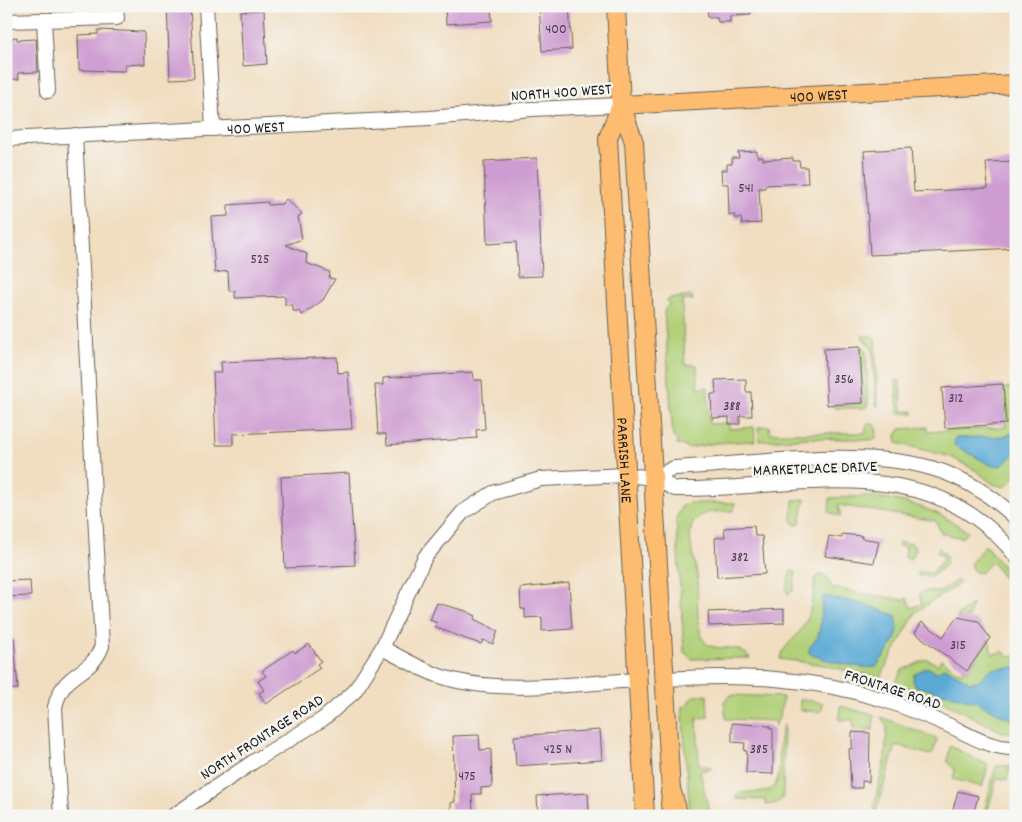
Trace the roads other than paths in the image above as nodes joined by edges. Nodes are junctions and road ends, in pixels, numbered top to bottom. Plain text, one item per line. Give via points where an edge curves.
1 (116, 6) edge
2 (206, 6) edge
3 (616, 6) edge
4 (6, 21) edge
5 (44, 21) junction
6 (1016, 84) edge
7 (48, 91) dead end
8 (621, 105) junction
9 (504, 112) joint
10 (213, 129) junction
11 (75, 135) junction
12 (6, 139) edge
13 (626, 475) junction
14 (654, 478) junction
15 (1016, 518) edge
16 (1016, 556) edge
17 (382, 648) junction
18 (637, 680) junction
19 (665, 680) junction
20 (1016, 748) edge
21 (672, 792) junction
22 (61, 816) edge
23 (172, 816) edge
24 (645, 816) edge
25 (670, 816) edge
26 (678, 816) edge

1 - 5 street via 116,18
2 - 10 street
3 - 8 main road, PARRISH LANE
4 - 5 street
5 - 7 street
6 - 8 main road, 400 WEST
8 - 9 street, NORTH 400 WEST
8 - 13 main road, PARRISH LANE via 608,138
8 - 14 main road, PARRISH LANE via 634,142
9 - 10 street, 400 WEST
10 - 11 street, 400 WEST
11 - 12 street, 400 WEST
11 - 22 street via 102,646 99,656 63,685 58,693 55,707
13 - 14 street, MARKETPLACE DRIVE
13 - 17 street, NORTH FRONTAGE ROAD via 541,479 493,493 463,512 425,558
13 - 18 main road, PARRISH LANE
14 - 15 street, MARKETPLACE DRIVE via 674,468 820,459 881,460 930,468 953,476 977,488
14 - 16 street, MARKETPLACE DRIVE via 675,489 849,481 915,488 947,499 974,515
14 - 19 main road, PARRISH LANE
17 - 18 street via 438,675 473,683 518,686
17 - 23 street, NORTH FRONTAGE ROAD via 354,692 323,719
18 - 24 main road, PARRISH LANE
19 - 20 street, FRONTAGE ROAD via 738,677 814,682 890,702 982,742
19 - 21 main road, PARRISH LANE
21 - 25 main road, PARRISH LANE
21 - 26 highway

